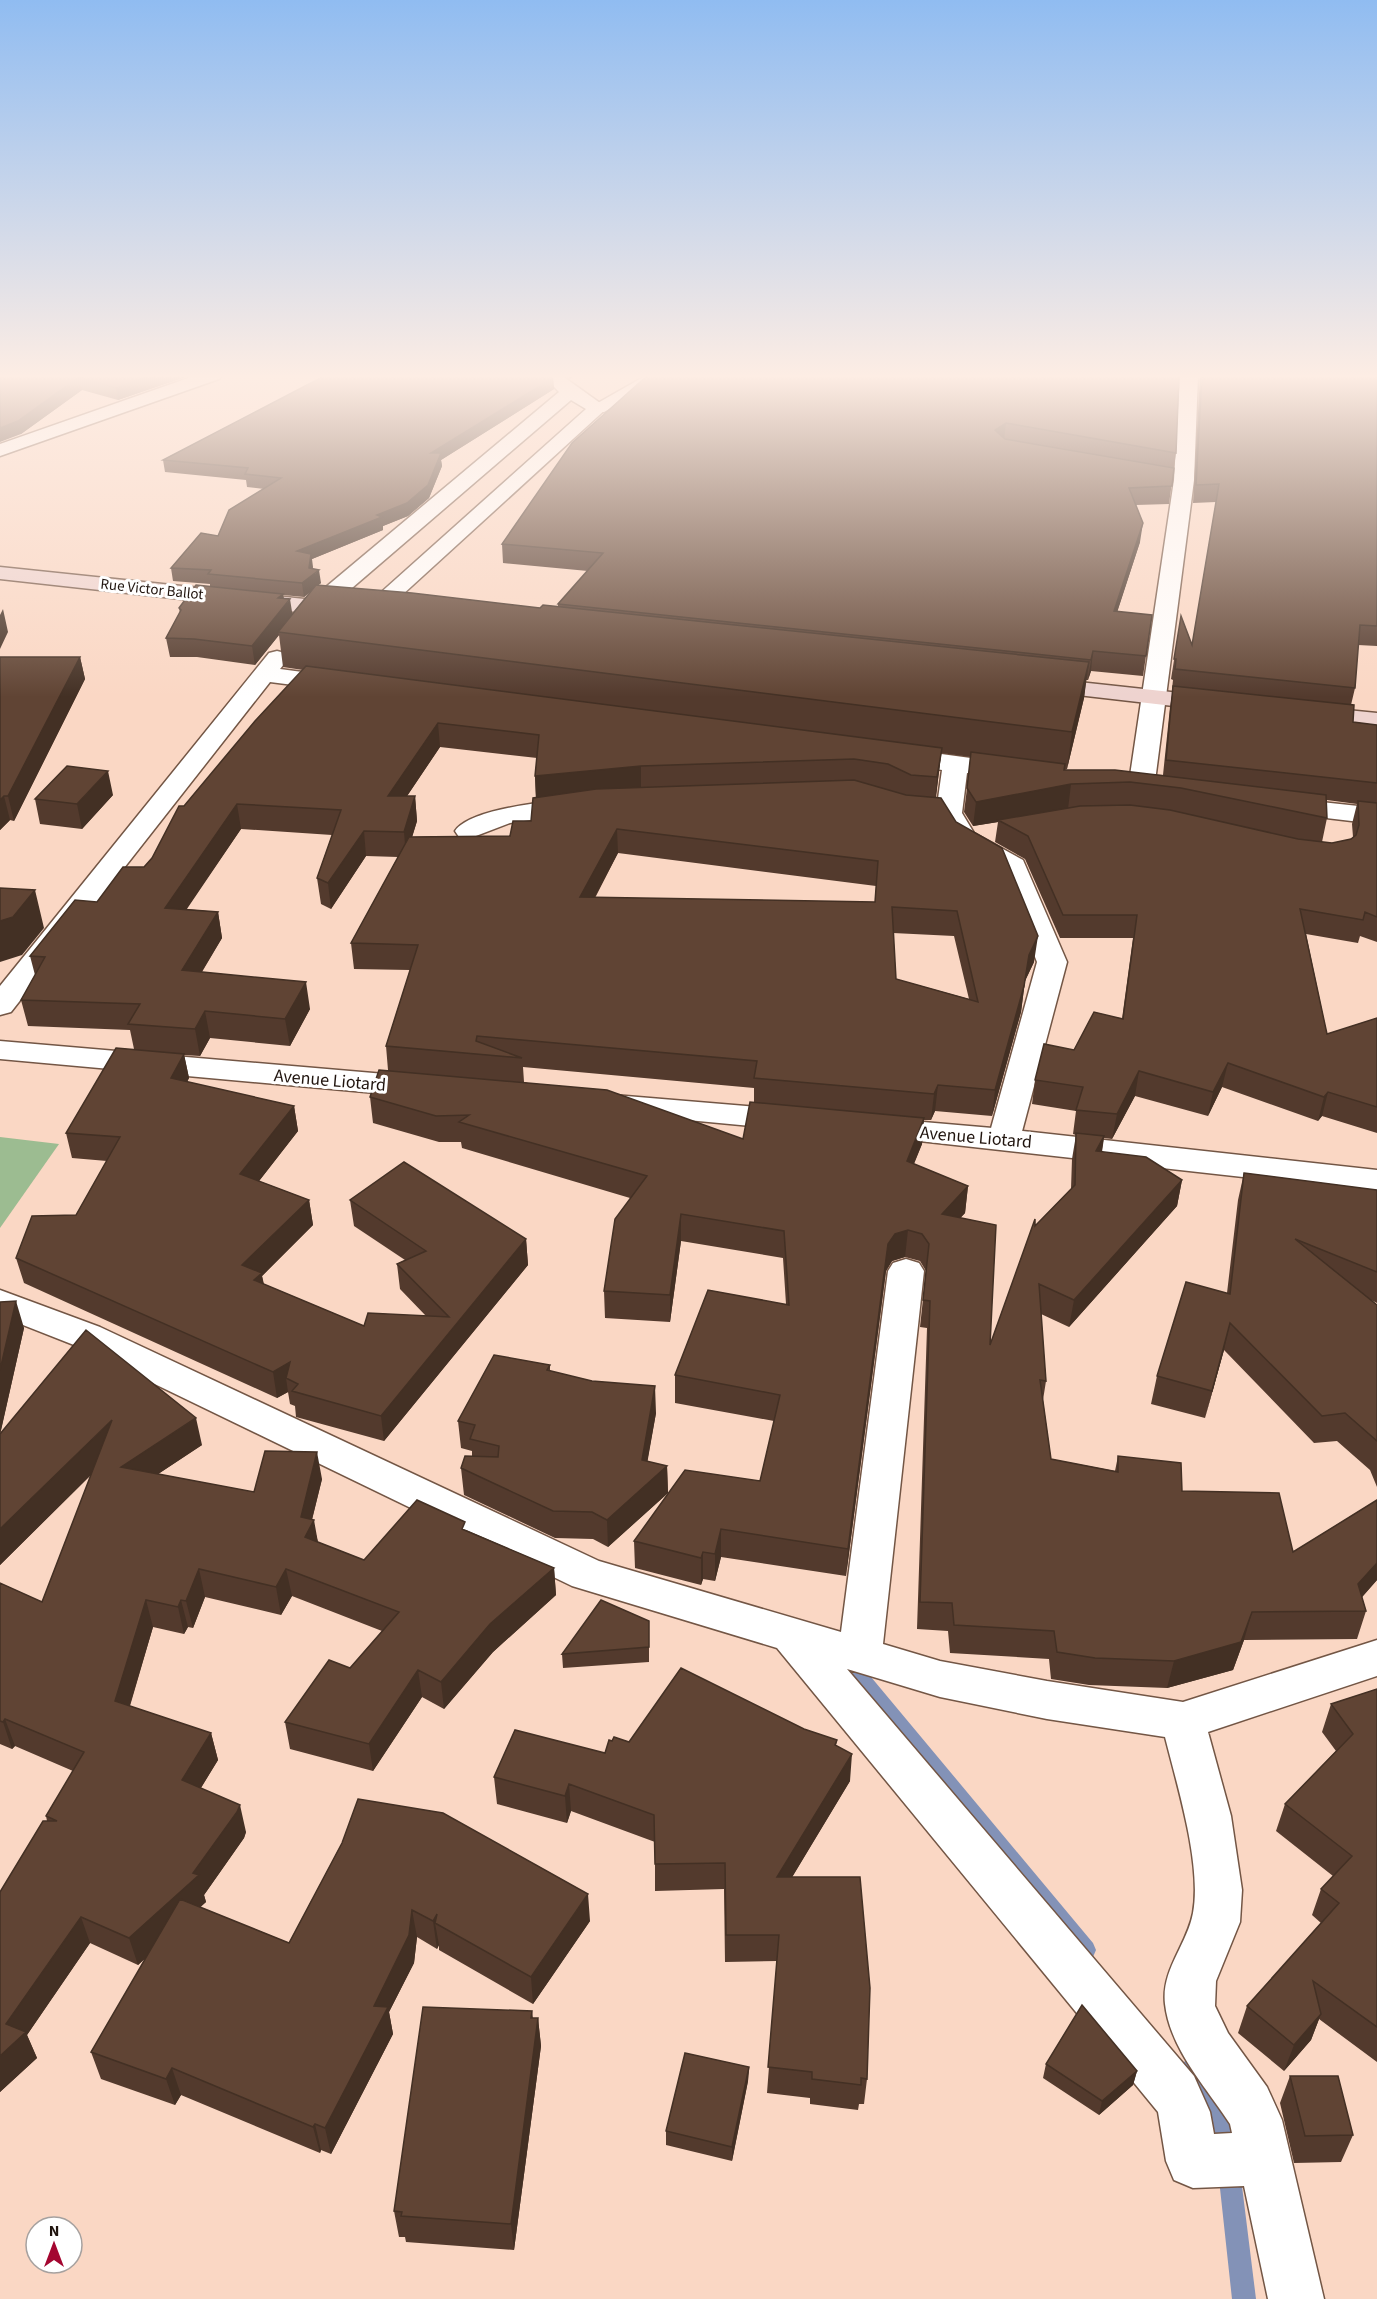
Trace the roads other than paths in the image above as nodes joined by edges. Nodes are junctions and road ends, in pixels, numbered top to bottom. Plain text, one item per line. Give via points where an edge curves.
1 (466, 482) edge
2 (515, 482) edge
3 (1184, 482) edge
4 (0, 573) edge
5 (370, 612) junction
6 (393, 615) edge
7 (303, 623) junction
8 (264, 674) junction
9 (1026, 683) edge
10 (358, 686) edge
11 (1154, 697) junction
12 (1236, 706) edge
13 (1283, 710) edge
14 (1377, 720) edge
15 (874, 753) edge
16 (956, 763) junction
17 (1037, 775) edge
18 (1141, 789) edge
19 (597, 803) edge
20 (1256, 803) edge
21 (1377, 816) edge
22 (1007, 830) edge
23 (468, 831) dead end
24 (964, 838) junction
25 (0, 1006) edge
26 (0, 1050) edge
27 (449, 1090) edge
28 (579, 1101) edge
29 (1004, 1139) junction
30 (1377, 1181) edge
31 (906, 1271) dead end
32 (0, 1302) edge
33 (792, 1635) junction
34 (860, 1653) junction
35 (1377, 1658) edge
36 (1183, 1721) junction
37 (1266, 2159) junction
38 (1296, 2299) edge

1 - 7 street
2 - 5 street
3 - 11 street
4 - 7 main road, Rue Victor Ballot
5 - 6 main road, Rue Victor Ballot
5 - 7 main road, Rue Victor Ballot
7 - 8 street
8 - 10 street
8 - 25 street
9 - 11 main road
11 - 12 main road
11 - 18 street
13 - 14 main road
15 - 16 street
16 - 17 street
16 - 24 street via 938,812
19 - 23 street via 504,816
20 - 21 street via 1337,822
22 - 24 street
24 - 29 street via 1013,866 1052,962
26 - 27 street, Avenue Liotard
28 - 29 street, Avenue Liotard
29 - 30 street, Avenue Liotard
31 - 34 street
32 - 33 street via 87,1336 587,1574
33 - 34 street
33 - 37 street via 1176,2094 1184,2112 1193,2160
34 - 36 street via 940,1679
35 - 36 street
36 - 37 street via 1218,1879 1213,1932 1191,1978 1189,2004 1203,2040 1247,2101
37 - 38 street

